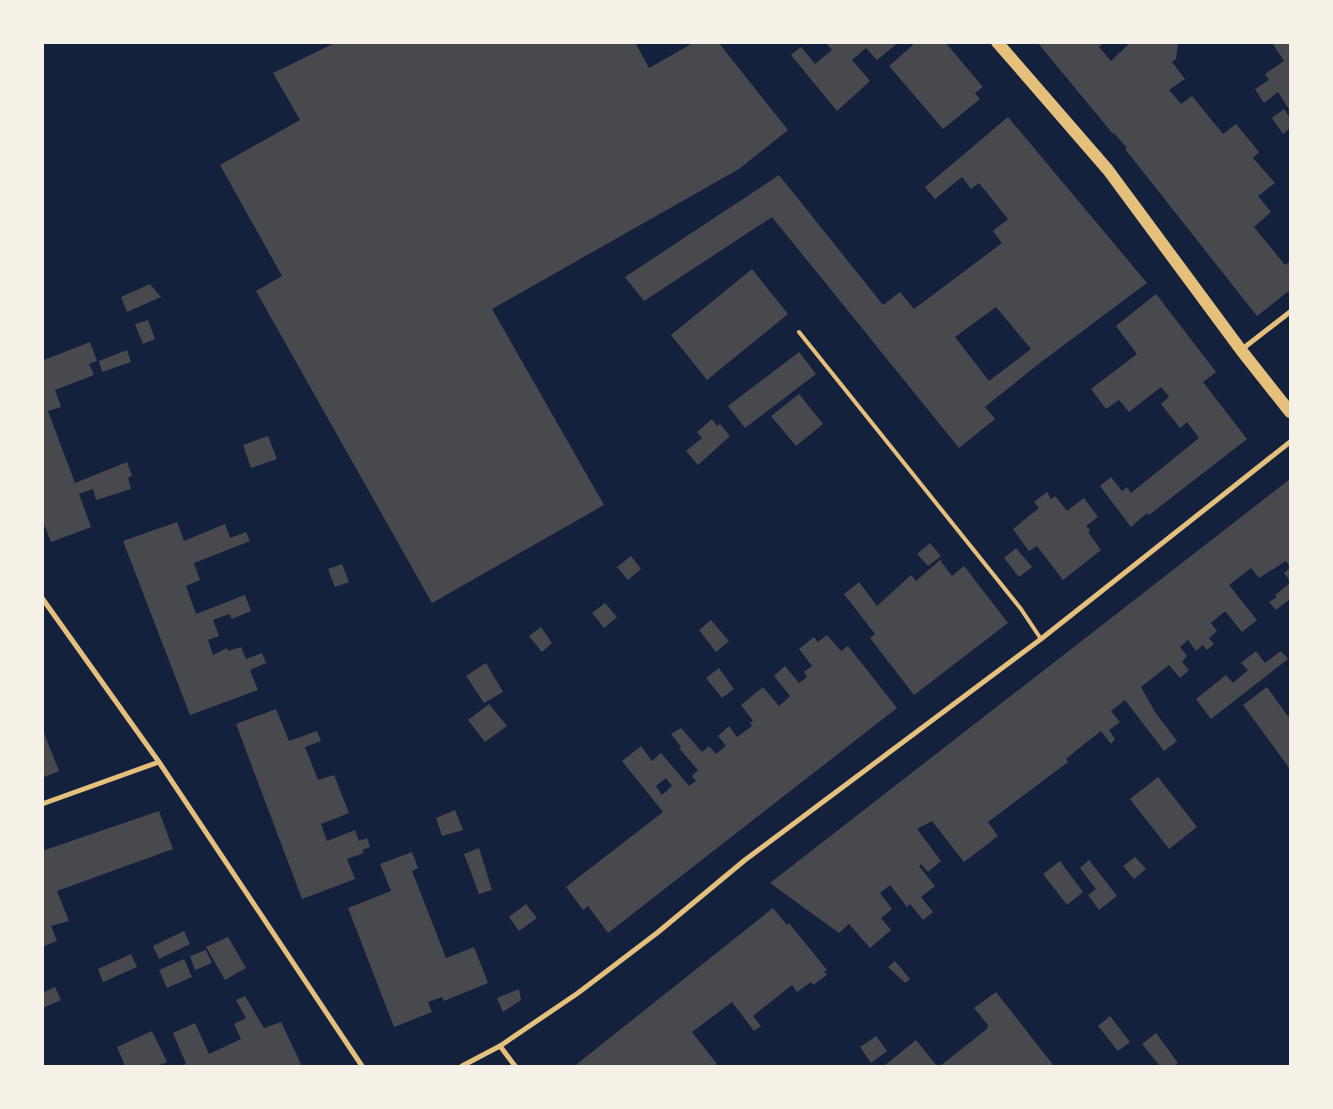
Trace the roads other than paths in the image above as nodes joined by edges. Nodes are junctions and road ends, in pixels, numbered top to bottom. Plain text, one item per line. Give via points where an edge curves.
1 (997, 42) edge
2 (1290, 312) edge
3 (799, 332) dead end
4 (1241, 350) junction
5 (1290, 412) edge
6 (1290, 442) edge
7 (42, 598) edge
8 (1041, 640) junction
9 (159, 762) junction
10 (42, 804) edge
11 (500, 1046) junction
12 (362, 1066) edge
13 (462, 1066) edge
14 (515, 1066) edge

1 - 4 main road via 1108,170
2 - 4 street
3 - 8 lane via 1021,609
4 - 5 main road
6 - 8 street
7 - 9 street
8 - 11 street via 745,860 578,993
9 - 10 street
9 - 12 street
11 - 13 street
11 - 14 street

